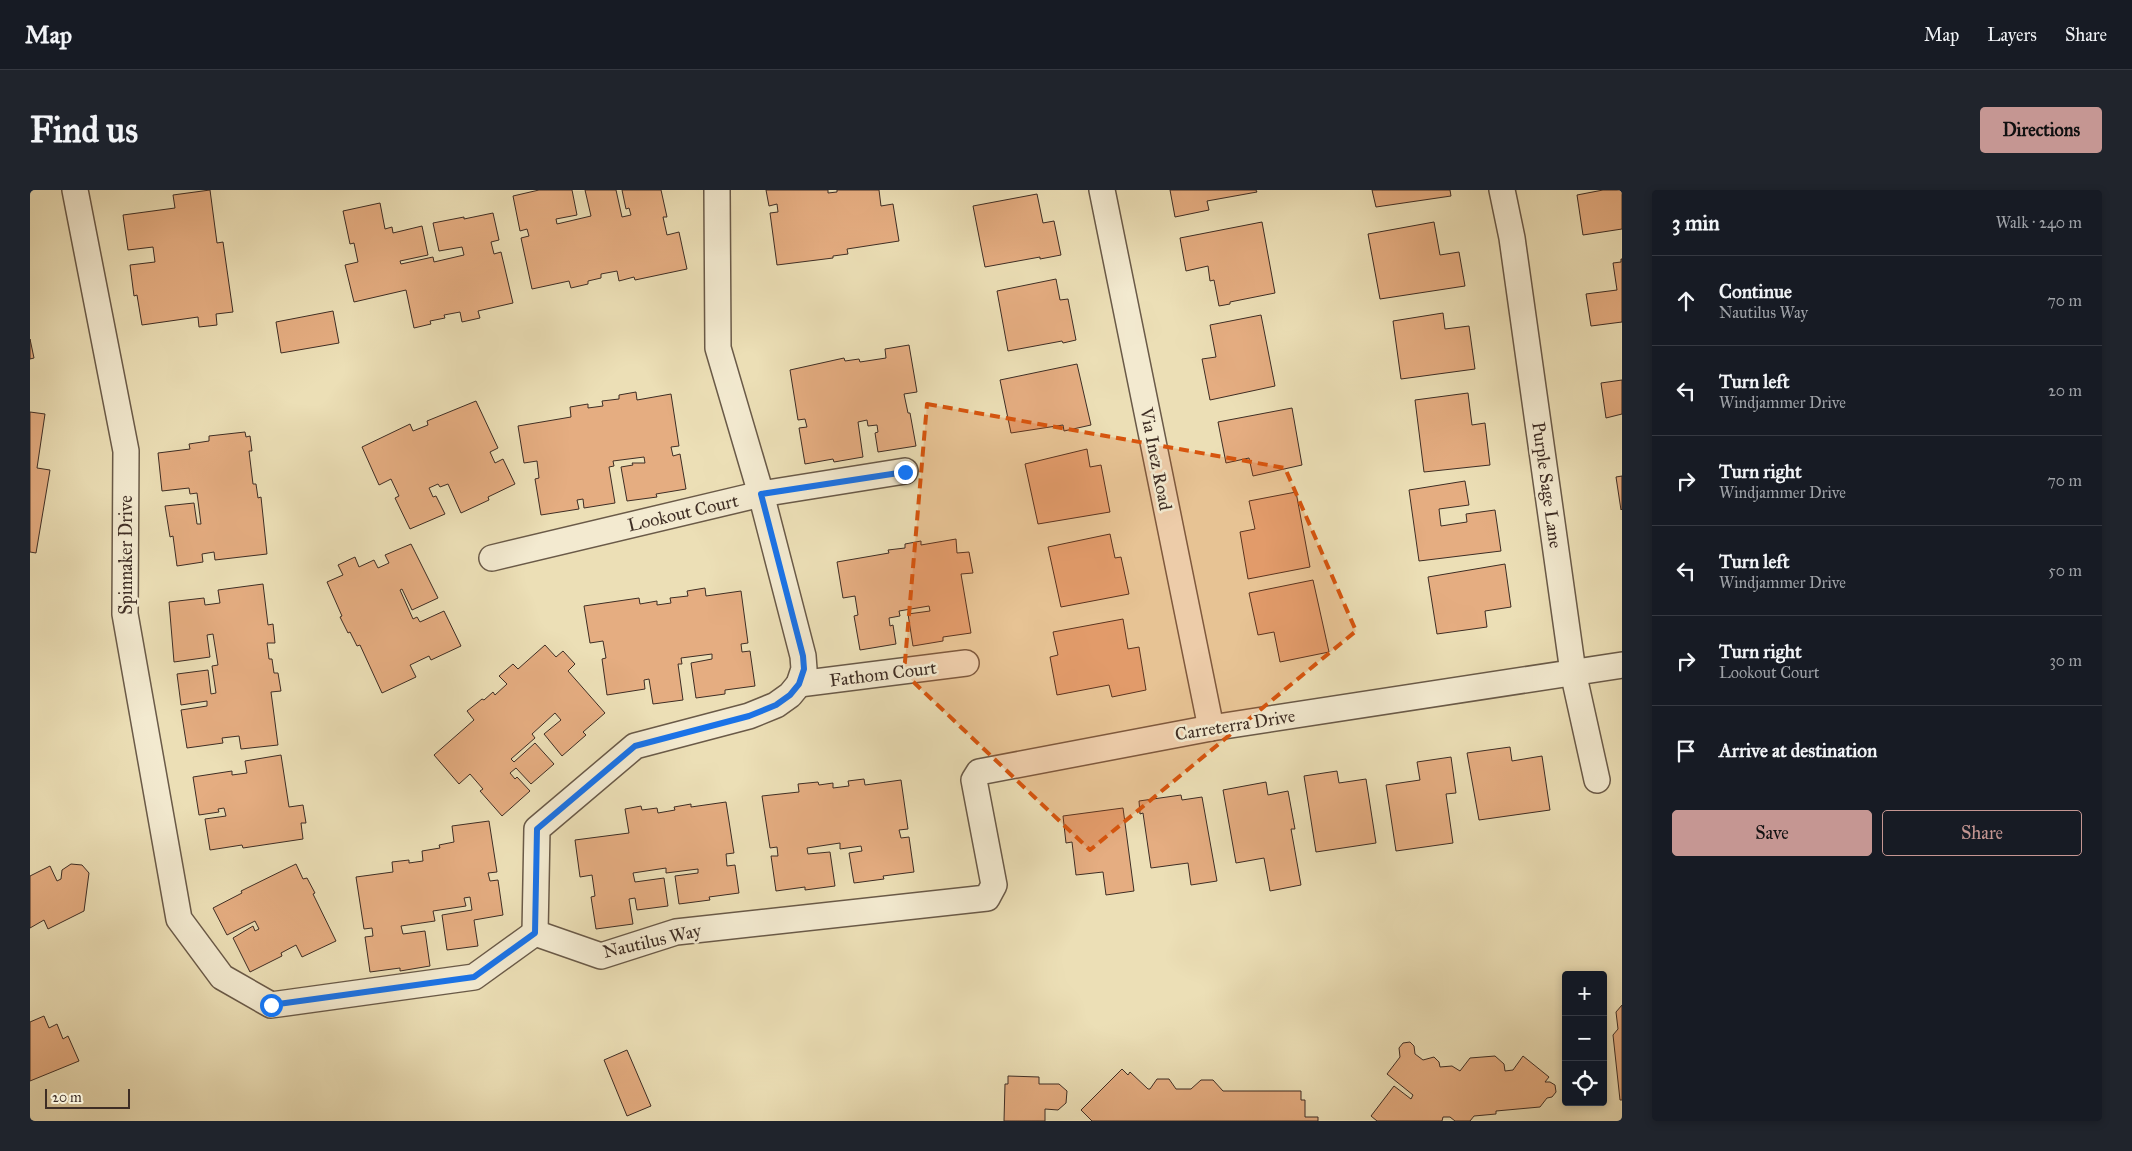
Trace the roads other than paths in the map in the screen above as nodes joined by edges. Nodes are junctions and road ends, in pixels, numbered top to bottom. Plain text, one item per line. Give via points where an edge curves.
1 (75, 190) edge
2 (717, 190) edge
3 (1102, 190) edge
4 (1502, 190) edge
5 (905, 472) dead end
6 (761, 494) junction
7 (492, 558) dead end
8 (966, 663) dead end
9 (1622, 665) edge
10 (1574, 672) junction
11 (799, 684) junction
12 (1211, 728) junction
13 (1597, 780) dead end
14 (987, 898) joint
15 (535, 933) junction

1 - 15 street, Spinnaker Drive via 126,451 124,614 180,919 222,977 271,1005 474,977
2 - 6 street via 718,348
3 - 12 street, Via Inez Road
4 - 10 street, Purple Sage Lane via 1512,238
5 - 6 street, Lookout Court
6 - 7 street, Lookout Court
6 - 11 street via 803,656 804,669
8 - 11 street, Fathom Court
9 - 10 street, Carreterra Drive
10 - 12 street, Carreterra Drive
10 - 13 street, Purple Sage Lane
11 - 15 street via 776,705 749,716 635,746 537,829
12 - 14 street, Carreterra Drive via 979,772 974,780 994,885
14 - 15 street, Nautilus Way via 676,932 601,956

